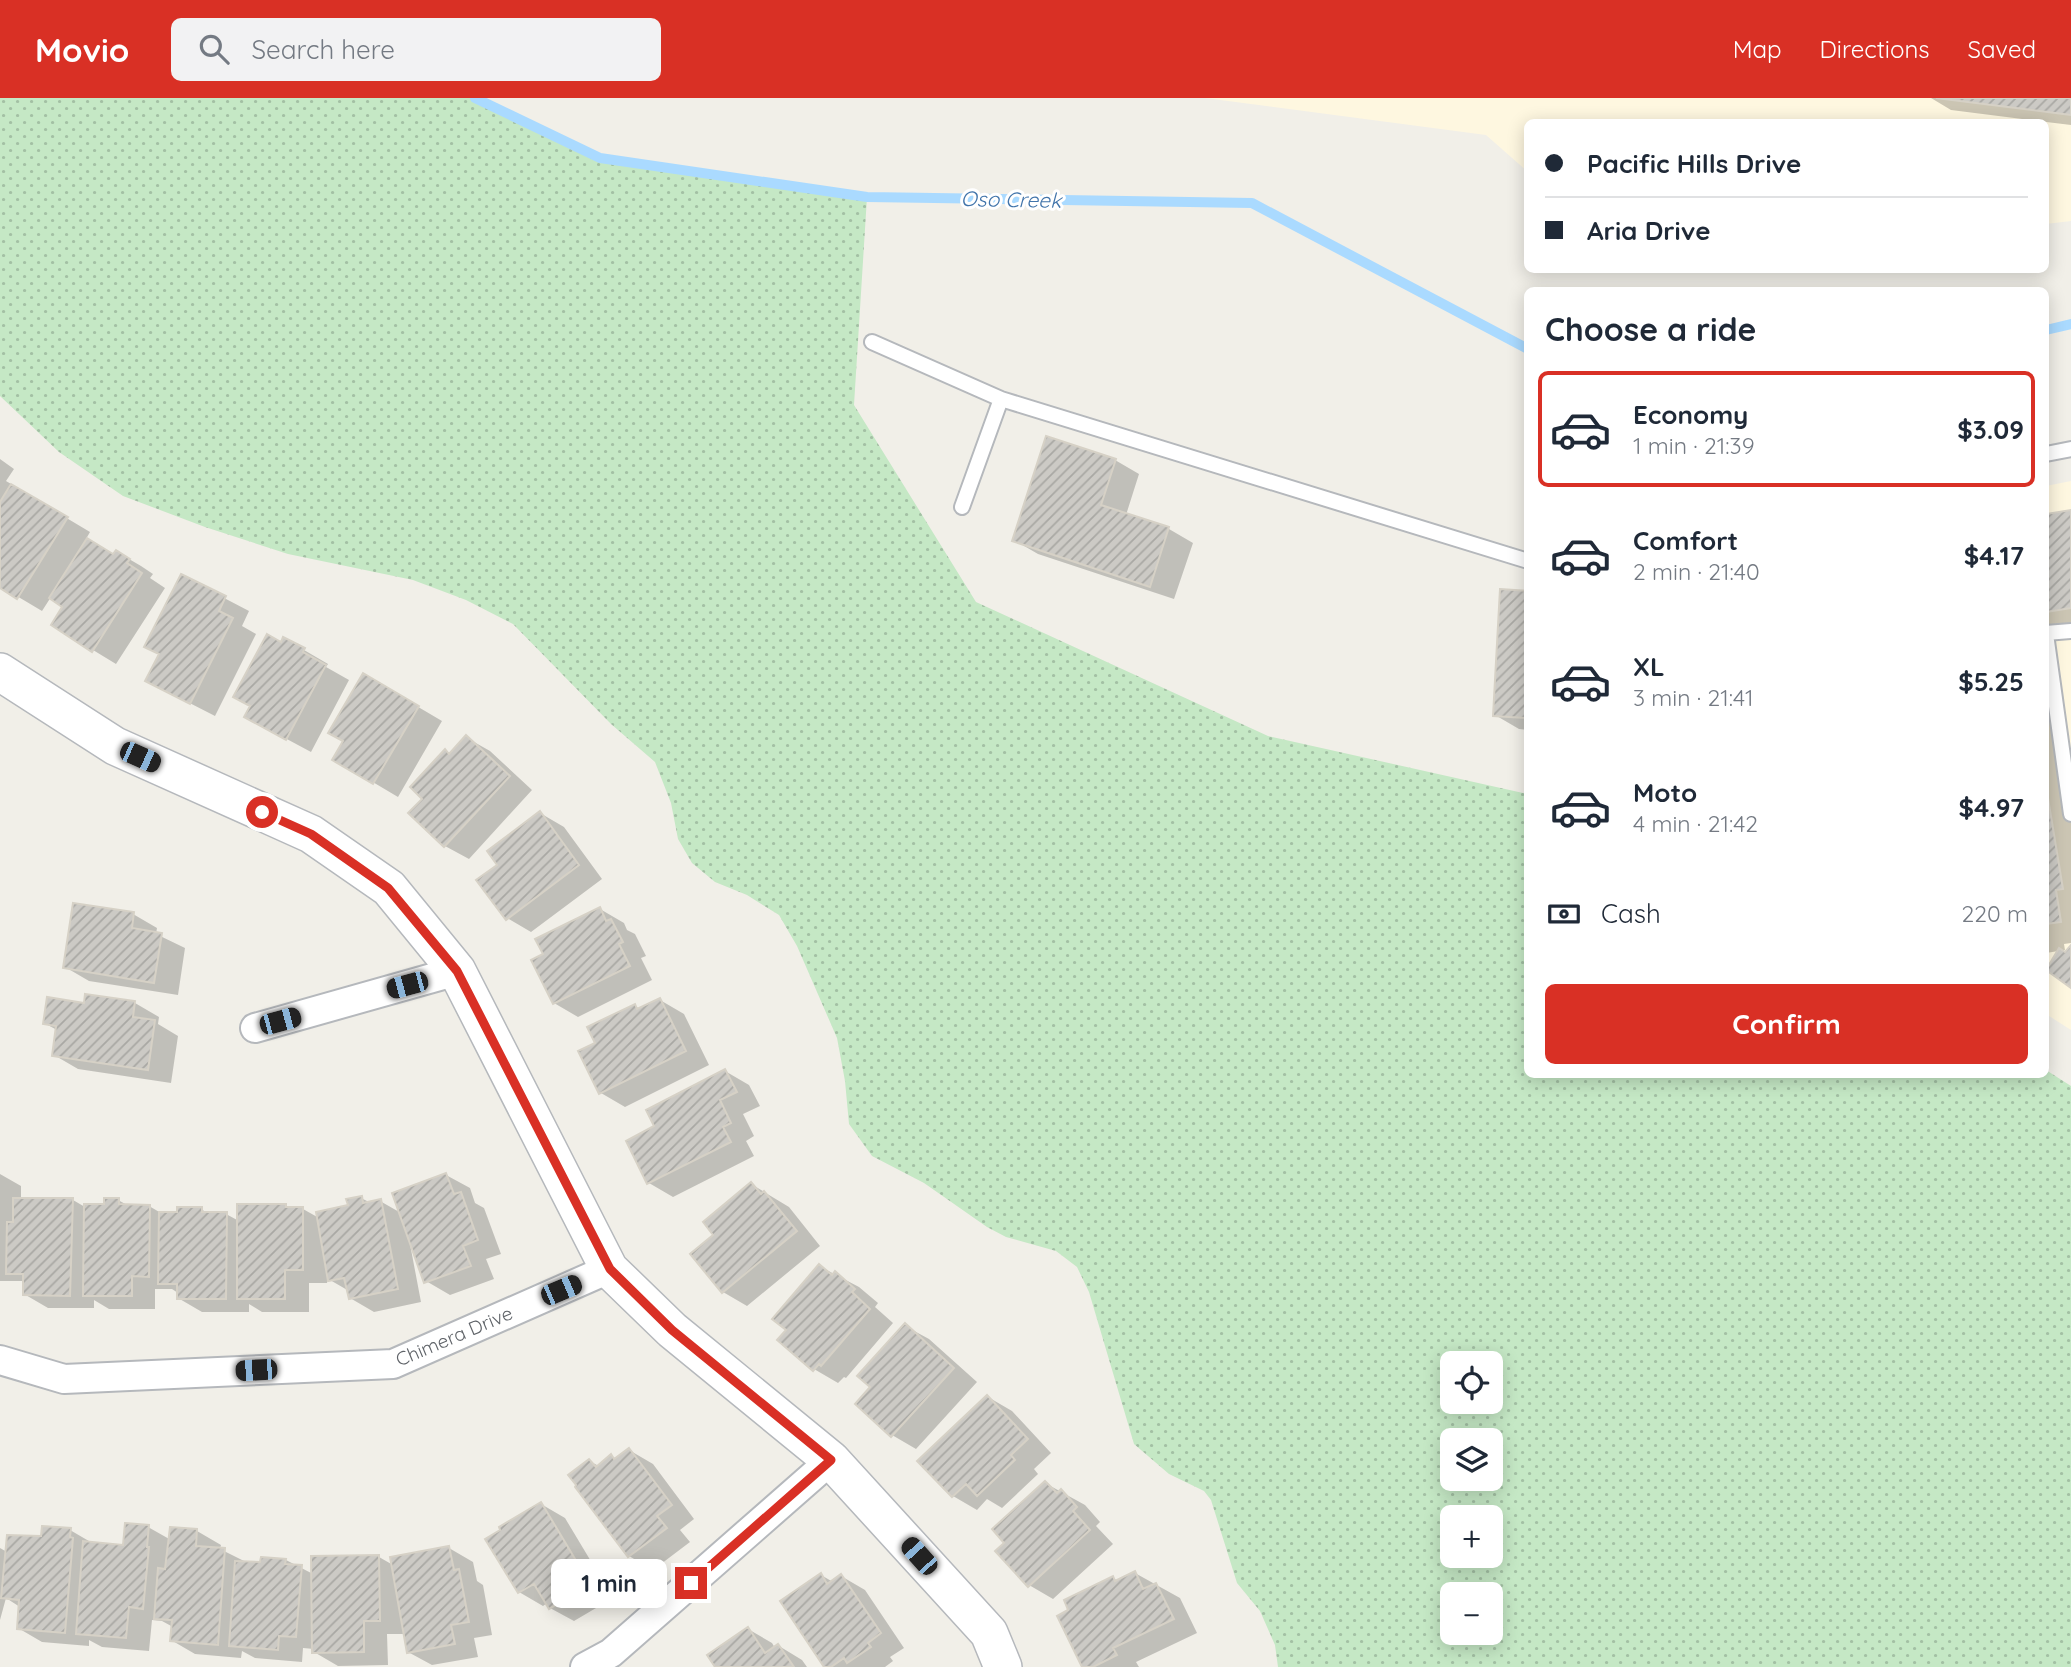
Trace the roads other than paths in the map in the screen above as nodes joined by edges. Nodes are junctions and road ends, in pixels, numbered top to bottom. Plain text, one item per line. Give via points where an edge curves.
1 (872, 342) dead end
2 (1001, 399) junction
3 (2071, 449) edge
4 (2049, 453) edge
5 (962, 507) dead end
6 (1524, 560) edge
7 (2071, 631) edge
8 (2049, 634) edge
9 (2049, 648) edge
10 (0, 672) edge
11 (2064, 721) edge
12 (2071, 814) edge
13 (457, 971) junction
14 (255, 1028) dead end
15 (610, 1269) junction
16 (0, 1360) edge
17 (831, 1460) junction
18 (584, 1667) edge
19 (1003, 1667) edge

1 - 2 lane
2 - 5 lane
2 - 6 lane
3 - 4 lane
7 - 8 lane
9 - 11 lane
10 - 13 street via 115,746 311,834 388,888
11 - 12 lane
13 - 14 street
13 - 15 street
15 - 16 street, Chimera Drive via 393,1364 64,1379
15 - 17 street via 672,1330
17 - 18 street via 611,1653
17 - 19 street via 989,1633

